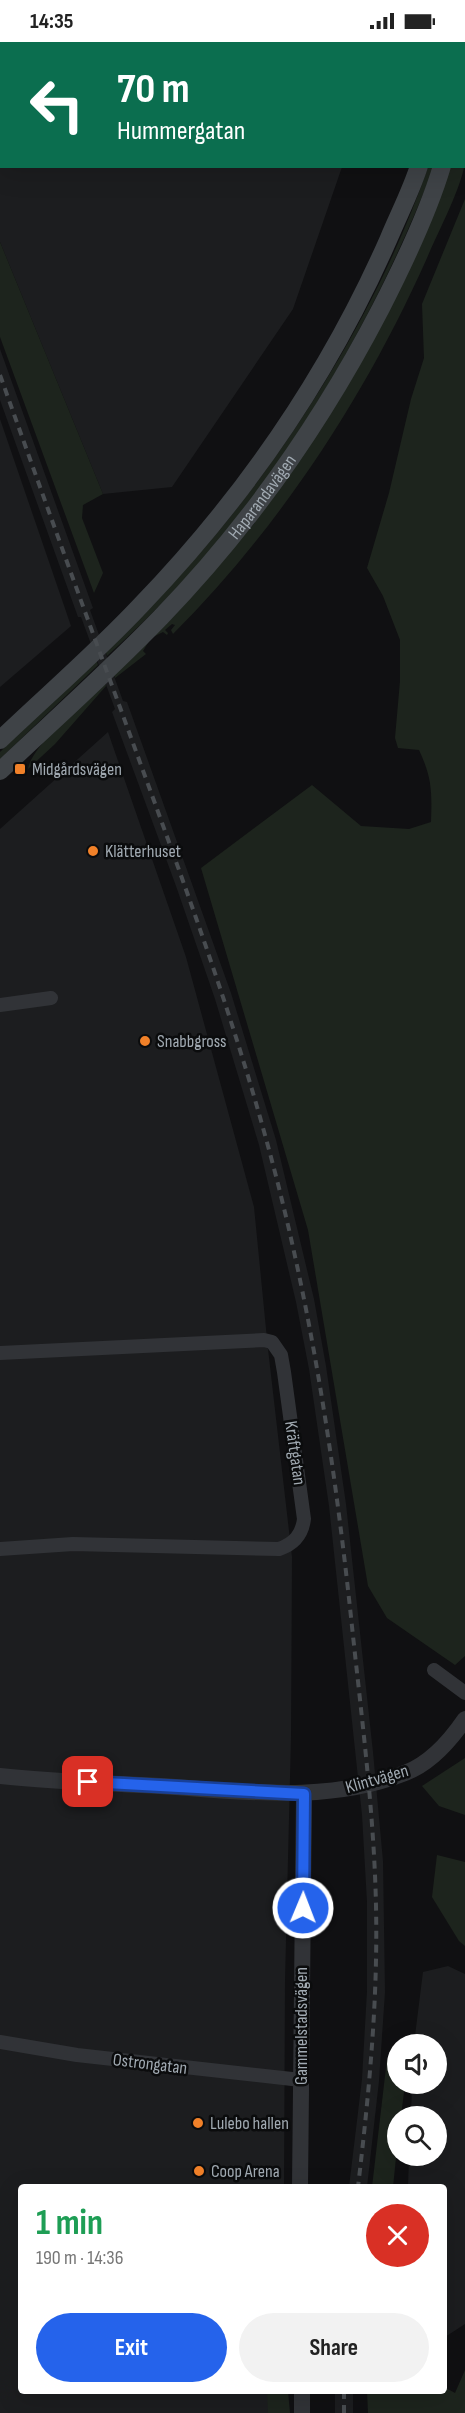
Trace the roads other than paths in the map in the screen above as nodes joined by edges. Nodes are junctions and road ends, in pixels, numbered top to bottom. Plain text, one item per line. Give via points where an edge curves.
1 (418, 168) edge
2 (441, 168) edge
3 (0, 740) edge
4 (0, 771) edge
5 (51, 998) dead end
6 (0, 1005) edge
7 (0, 1353) edge
8 (0, 1550) edge
9 (434, 1670) dead end
10 (465, 1694) edge
11 (465, 1719) edge
12 (0, 1776) edge
13 (304, 1794) junction
14 (0, 2042) edge
15 (301, 2080) junction
16 (300, 2184) edge
17 (302, 2394) edge
18 (302, 2413) edge

1 - 3 main road, Haparandavägen via 339,340 251,477 141,606
2 - 4 main road, Haparandavägen via 396,278 360,347 272,484 227,543 162,616
5 - 6 street
7 - 8 street, Kräftgatan via 272,1342 281,1355 304,1519 296,1540 279,1549 73,1545
9 - 10 street
11 - 13 street, Klintvägen via 433,1756 406,1773 343,1790
12 - 13 street, Klintvägen
13 - 15 street, Gammelstadsvägen
14 - 15 street, Ostrongatan via 77,2055
15 - 16 street, Gammelstadsvägen
17 - 18 street

